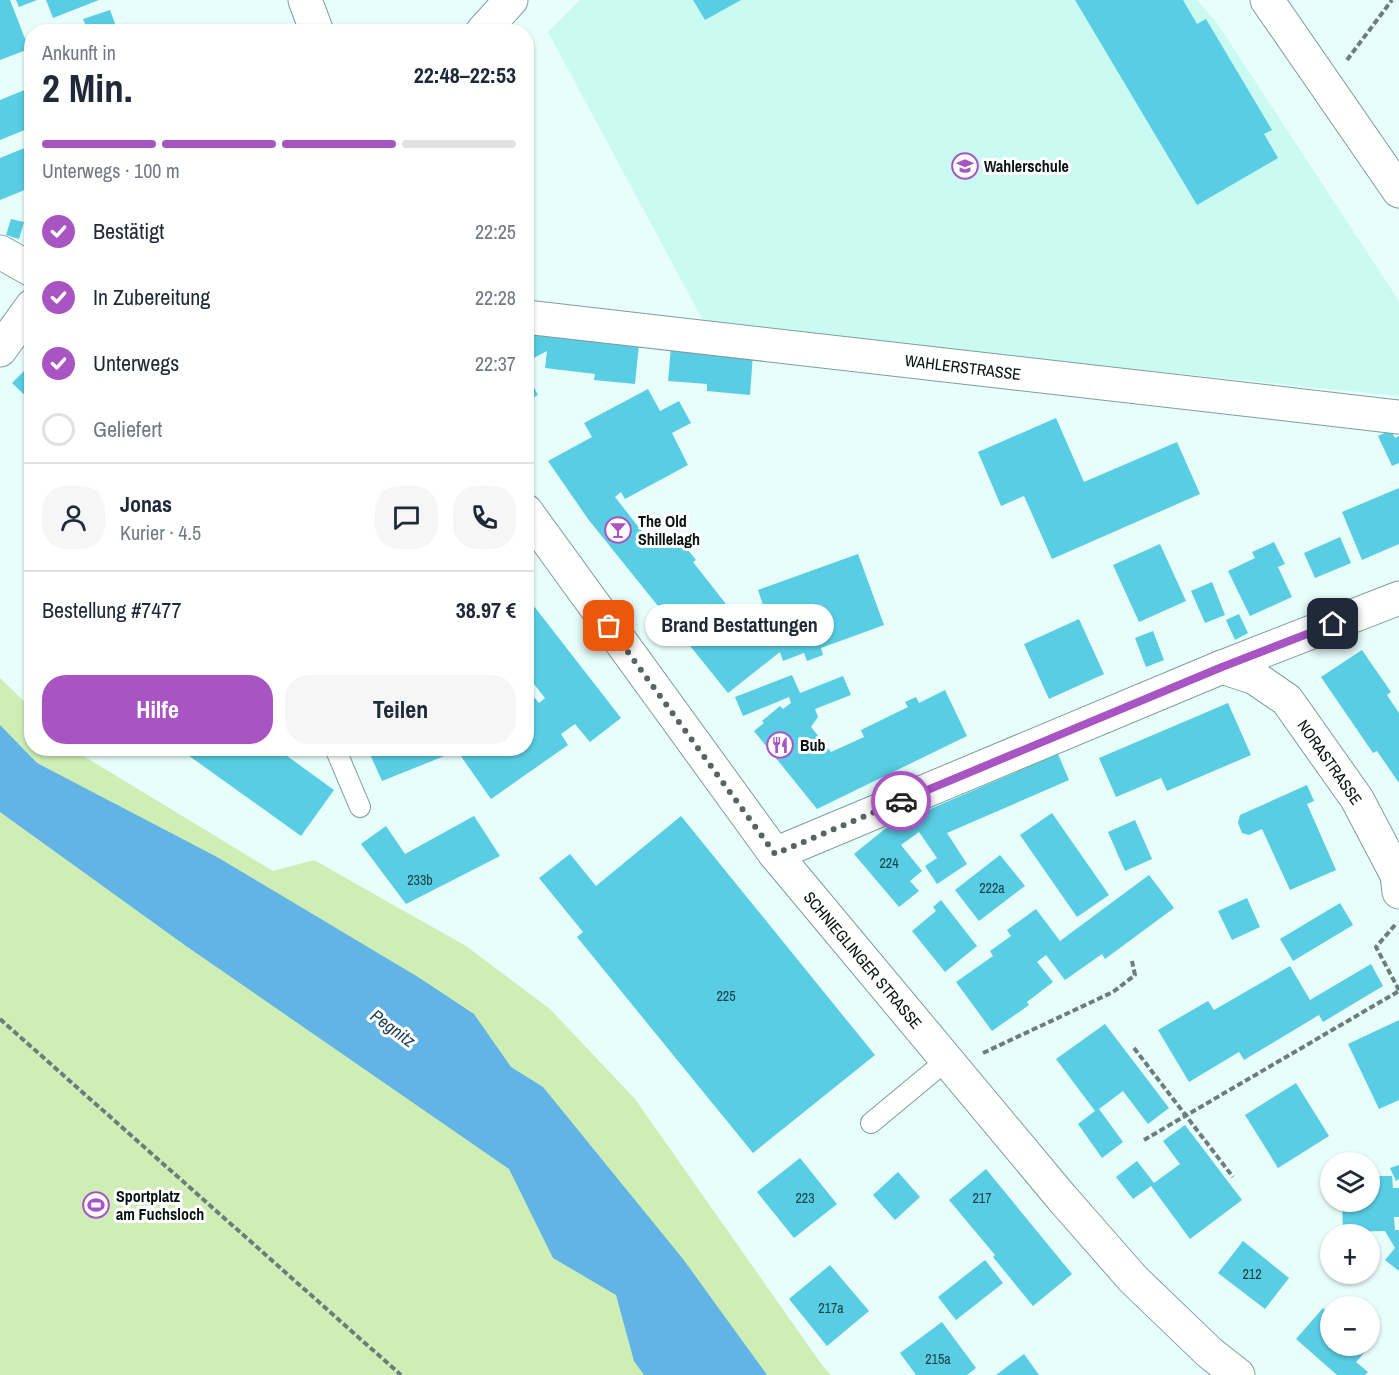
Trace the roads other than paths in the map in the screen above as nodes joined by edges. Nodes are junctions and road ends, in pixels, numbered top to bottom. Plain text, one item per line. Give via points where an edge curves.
1 (305, 0) edge
2 (511, 0) edge
3 (1267, 0) edge
4 (314, 24) edge
5 (489, 24) edge
6 (1399, 191) edge
7 (0, 252) edge
8 (24, 266) edge
9 (24, 317) edge
10 (534, 317) edge
11 (0, 350) edge
12 (1399, 417) edge
13 (534, 523) edge
14 (1399, 598) edge
15 (1222, 667) junction
16 (338, 756) edge
17 (360, 807) dead end
18 (775, 854) junction
19 (1399, 892) edge
20 (950, 1064) junction
21 (871, 1123) dead end
22 (1238, 1375) edge

1 - 4 street
2 - 5 street
3 - 6 street
7 - 8 street
9 - 11 street
10 - 12 street, WAHLERSTRASSE
13 - 18 street, SCHNIEGLINGER STRASSE
14 - 15 street
15 - 18 street
15 - 19 street, NORASTRASSE via 1256,678 1287,700 1357,799 1397,875
16 - 17 lane
18 - 20 street, SCHNIEGLINGER STRASSE
20 - 21 lane
20 - 22 street, SCHNIEGLINGER STRASSE via 1132,1279

